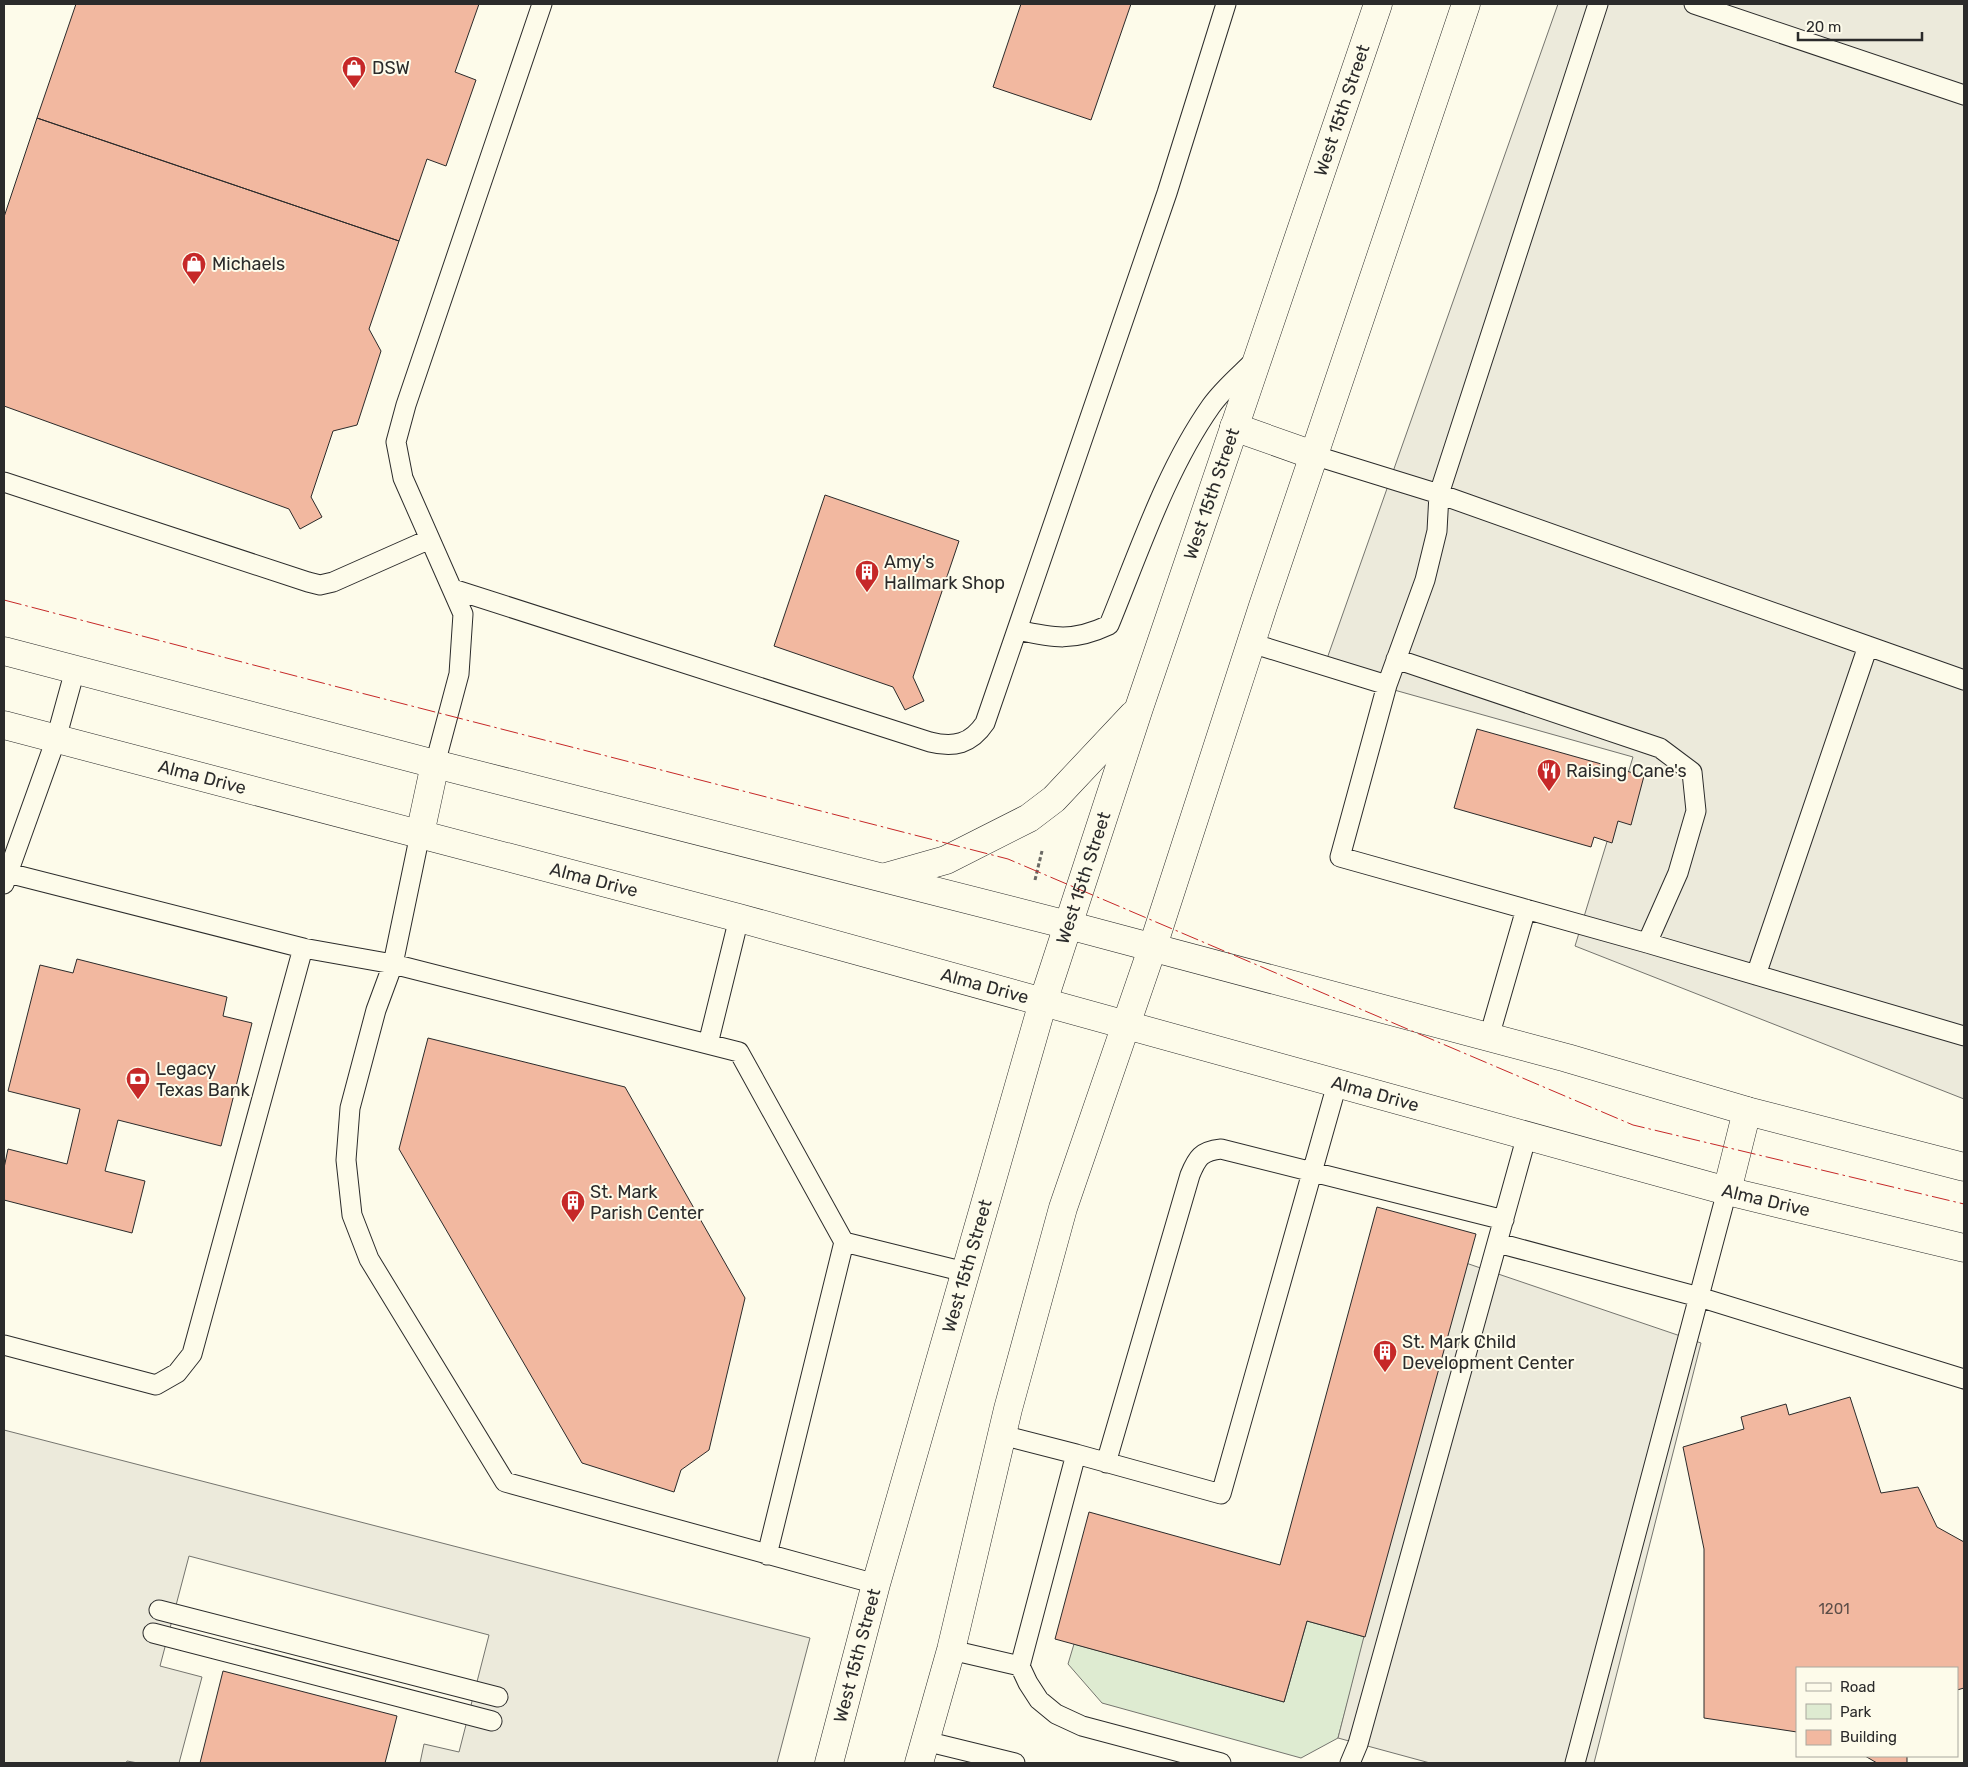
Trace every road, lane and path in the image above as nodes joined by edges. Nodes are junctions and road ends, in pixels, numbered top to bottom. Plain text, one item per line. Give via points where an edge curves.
1 (542, 4) edge
2 (1226, 4) edge
3 (1466, 4) edge
4 (1598, 4) edge
5 (1694, 4) edge
6 (1378, 5) edge
7 (1964, 95) edge
8 (1260, 355) junction
9 (1234, 427) junction
10 (1313, 455) junction
11 (4, 482) edge
12 (1439, 494) junction
13 (430, 539) junction
14 (453, 589) junction
15 (1017, 630) junction
16 (1251, 643) junction
17 (1868, 646) junction
18 (4, 651) edge
19 (1396, 659) junction
20 (75, 670) junction
21 (1964, 680) edge
22 (1387, 685) junction
23 (1139, 708) junction
24 (4, 725) edge
25 (56, 739) junction
26 (436, 764) junction
27 (420, 834) junction
28 (1044, 847) dead end
29 (885, 878) junction
30 (6, 879) edge
31 (1042, 885) dead end
32 (1526, 909) junction
33 (739, 918) junction
34 (1068, 925) junction
35 (1648, 944) junction
36 (303, 948) junction
37 (1152, 949) junction
38 (394, 964) junction
39 (1756, 975) junction
40 (1043, 1002) junction
41 (1126, 1024) junction
42 (1964, 1036) edge
43 (1489, 1037) junction
44 (708, 1044) junction
45 (1337, 1084) junction
46 (1747, 1111) junction
47 (1527, 1135) junction
48 (1964, 1167) edge
49 (1311, 1172) junction
50 (1727, 1190) junction
51 (1504, 1220) junction
52 (844, 1242) junction
53 (1498, 1243) junction
54 (1964, 1248) edge
55 (965, 1272) junction
56 (1699, 1298) junction
57 (4, 1345) edge
58 (1964, 1379) edge
59 (1002, 1435) junction
60 (1076, 1454) junction
61 (1106, 1463) junction
62 (767, 1555) junction
63 (876, 1584) junction
64 (159, 1610) dead end
65 (153, 1633) dead end
66 (952, 1650) junction
67 (1020, 1666) junction
68 (498, 1697) dead end
69 (492, 1721) dead end
70 (922, 1752) edge
71 (829, 1763) edge
72 (1015, 1763) edge
73 (1221, 1763) edge
74 (1350, 1763) edge
75 (1575, 1763) edge

1 - 13 lane via 396,442 403,478
2 - 15 lane via 1167,193
3 - 10 main road
4 - 12 lane
5 - 7 lane
6 - 8 main road, West 15th Street
8 - 9 main road, West 15th Street
8 - 15 lane via 1212,404 1193,434 1164,492 1109,625 1069,638
9 - 10 main road
9 - 23 main road, West 15th Street
10 - 12 lane
10 - 16 main road
11 - 13 lane via 320,585
12 - 17 lane
12 - 19 lane via 1437,531 1425,580
13 - 14 lane
14 - 15 lane via 943,745 960,744 977,735 985,723
14 - 26 lane via 463,614 459,674
16 - 22 lane
16 - 37 main road
17 - 21 lane
17 - 39 lane
18 - 20 main road
19 - 22 lane
19 - 35 lane via 1660,748 1692,772 1696,811 1678,873
20 - 25 lane
20 - 26 main road
22 - 32 lane via 1340,857
23 - 29 main road via 1054,799 1028,818 946,860
23 - 34 main road, West 15th Street
24 - 25 main road, Alma Drive
25 - 27 main road, Alma Drive
25 - 30 lane
26 - 27 main road
26 - 29 main road
27 - 33 main road, Alma Drive
27 - 38 lane
28 - 31 path via 1034,880
29 - 34 main road
30 - 36 lane
32 - 35 lane
32 - 43 lane
33 - 40 main road, Alma Drive
33 - 44 lane
34 - 37 main road
34 - 40 main road, West 15th Street
35 - 39 lane
36 - 38 lane
36 - 57 lane via 192,1354 177,1373 156,1385
37 - 41 main road
37 - 43 main road
38 - 44 lane
38 - 62 lane via 376,1010 350,1108 346,1160 352,1214 369,1259 505,1482
39 - 42 lane
40 - 41 main road, Alma Drive
40 - 55 main road, West 15th Street
41 - 45 main road, Alma Drive
41 - 59 main road via 1063,1208
43 - 46 main road
44 - 52 lane via 739,1052
45 - 47 main road, Alma Drive
45 - 49 lane
46 - 48 main road
46 - 50 main road
47 - 50 main road, Alma Drive
47 - 51 lane
49 - 51 lane
49 - 61 lane via 1221,1149 1209,1150 1196,1159
49 - 61 lane via 1221,1494
50 - 54 main road, Alma Drive
50 - 56 lane
51 - 53 lane
52 - 55 lane
52 - 62 lane
53 - 56 lane
53 - 74 lane
55 - 63 main road, West 15th Street
56 - 58 lane
56 - 75 lane
59 - 60 lane
59 - 66 main road
60 - 61 lane
60 - 67 lane
62 - 63 lane
63 - 71 main road, West 15th Street
64 - 68 lane
65 - 69 lane
66 - 67 lane
66 - 70 main road
67 - 73 lane via 1039,1700 1056,1714 1082,1726
70 - 72 lane

